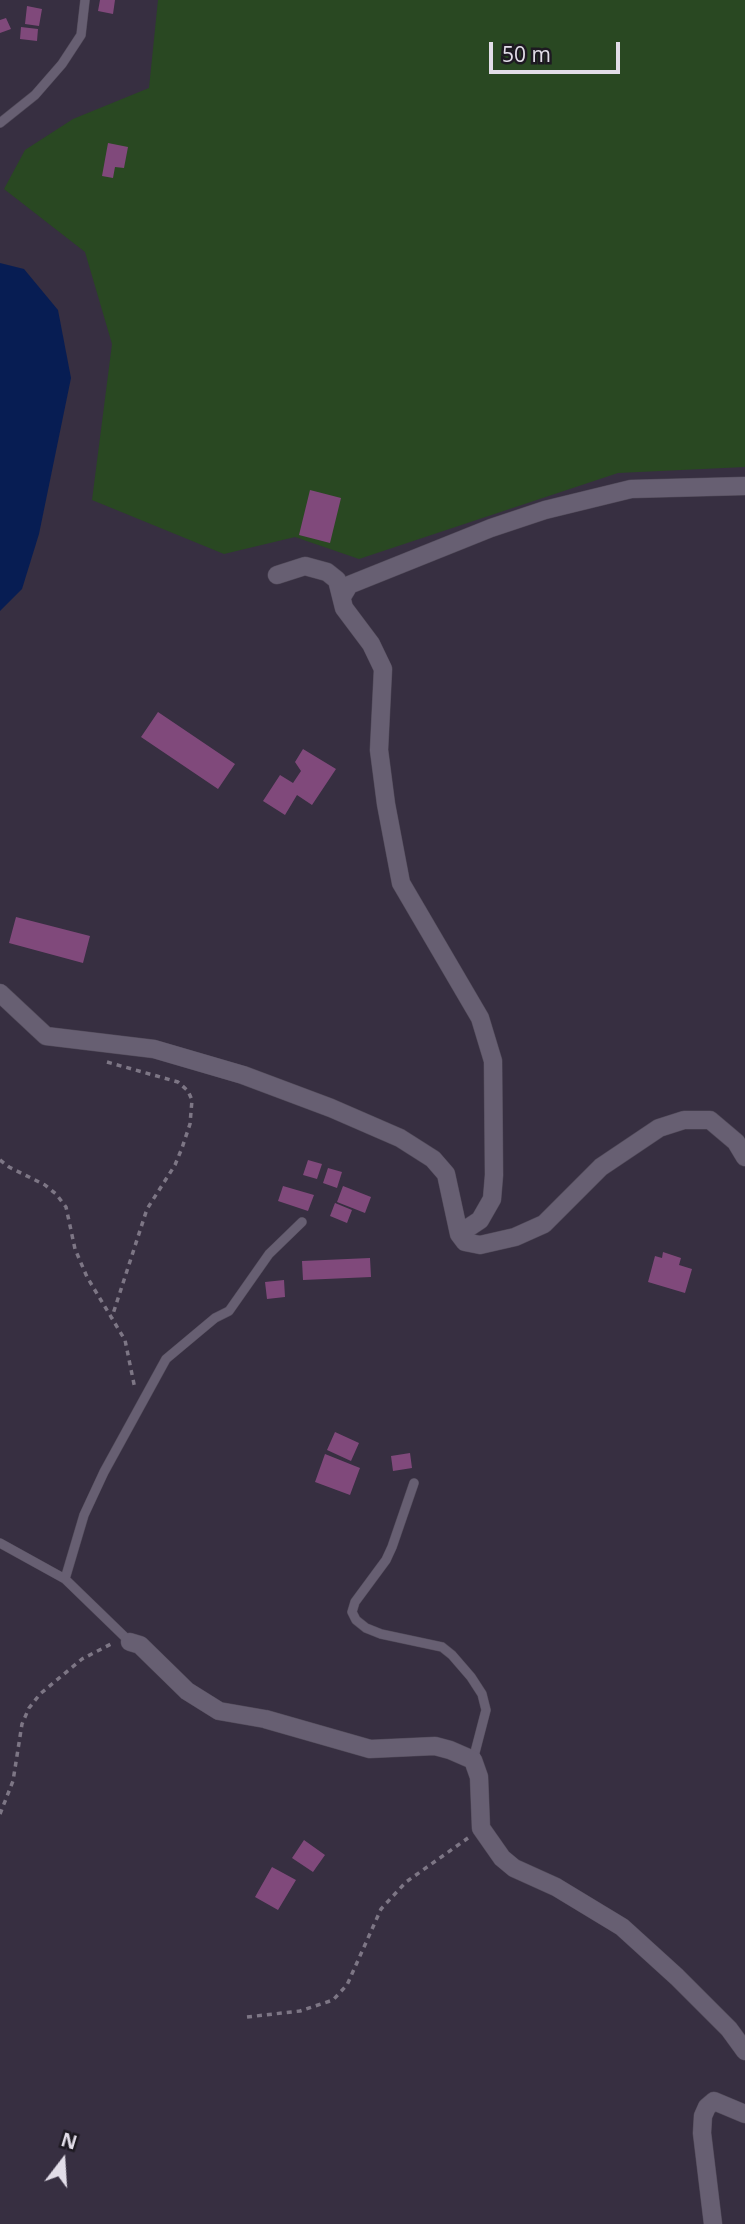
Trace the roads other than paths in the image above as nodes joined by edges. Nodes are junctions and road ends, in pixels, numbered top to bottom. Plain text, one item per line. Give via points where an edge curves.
1 (85, 0) edge
2 (0, 123) edge
3 (745, 486) edge
4 (277, 575) dead end
5 (343, 595) junction
6 (0, 993) edge
7 (745, 1157) edge
8 (302, 1222) dead end
9 (460, 1234) junction
10 (414, 1483) dead end
11 (0, 1543) edge
12 (65, 1579) junction
13 (130, 1642) joint
14 (474, 1760) junction
15 (745, 2051) edge
16 (745, 2114) edge
17 (713, 2224) edge

1 - 2 lane via 80,35 62,64 35,95
3 - 5 street via 631,489 545,510 349,584
4 - 5 street via 304,566 327,572 337,580
5 - 9 street via 345,608 383,669 379,750 401,883 480,1018 493,1061 492,1199 480,1220
6 - 9 street via 46,1036 154,1049 231,1071 400,1138 433,1159 446,1174
7 - 9 street via 736,1142 710,1121 684,1120 659,1128 601,1167 544,1224 480,1245 465,1242
8 - 12 lane via 269,1254 229,1311 166,1359 84,1515
10 - 14 lane via 386,1560 352,1612 366,1628 381,1634 442,1647 471,1677 486,1710
11 - 12 lane
12 - 13 lane
13 - 14 street via 140,1645 187,1691 219,1711 370,1749 435,1746
14 - 15 street via 481,1828 502,1858 622,1927 729,2029
16 - 17 street via 714,2101 703,2116

